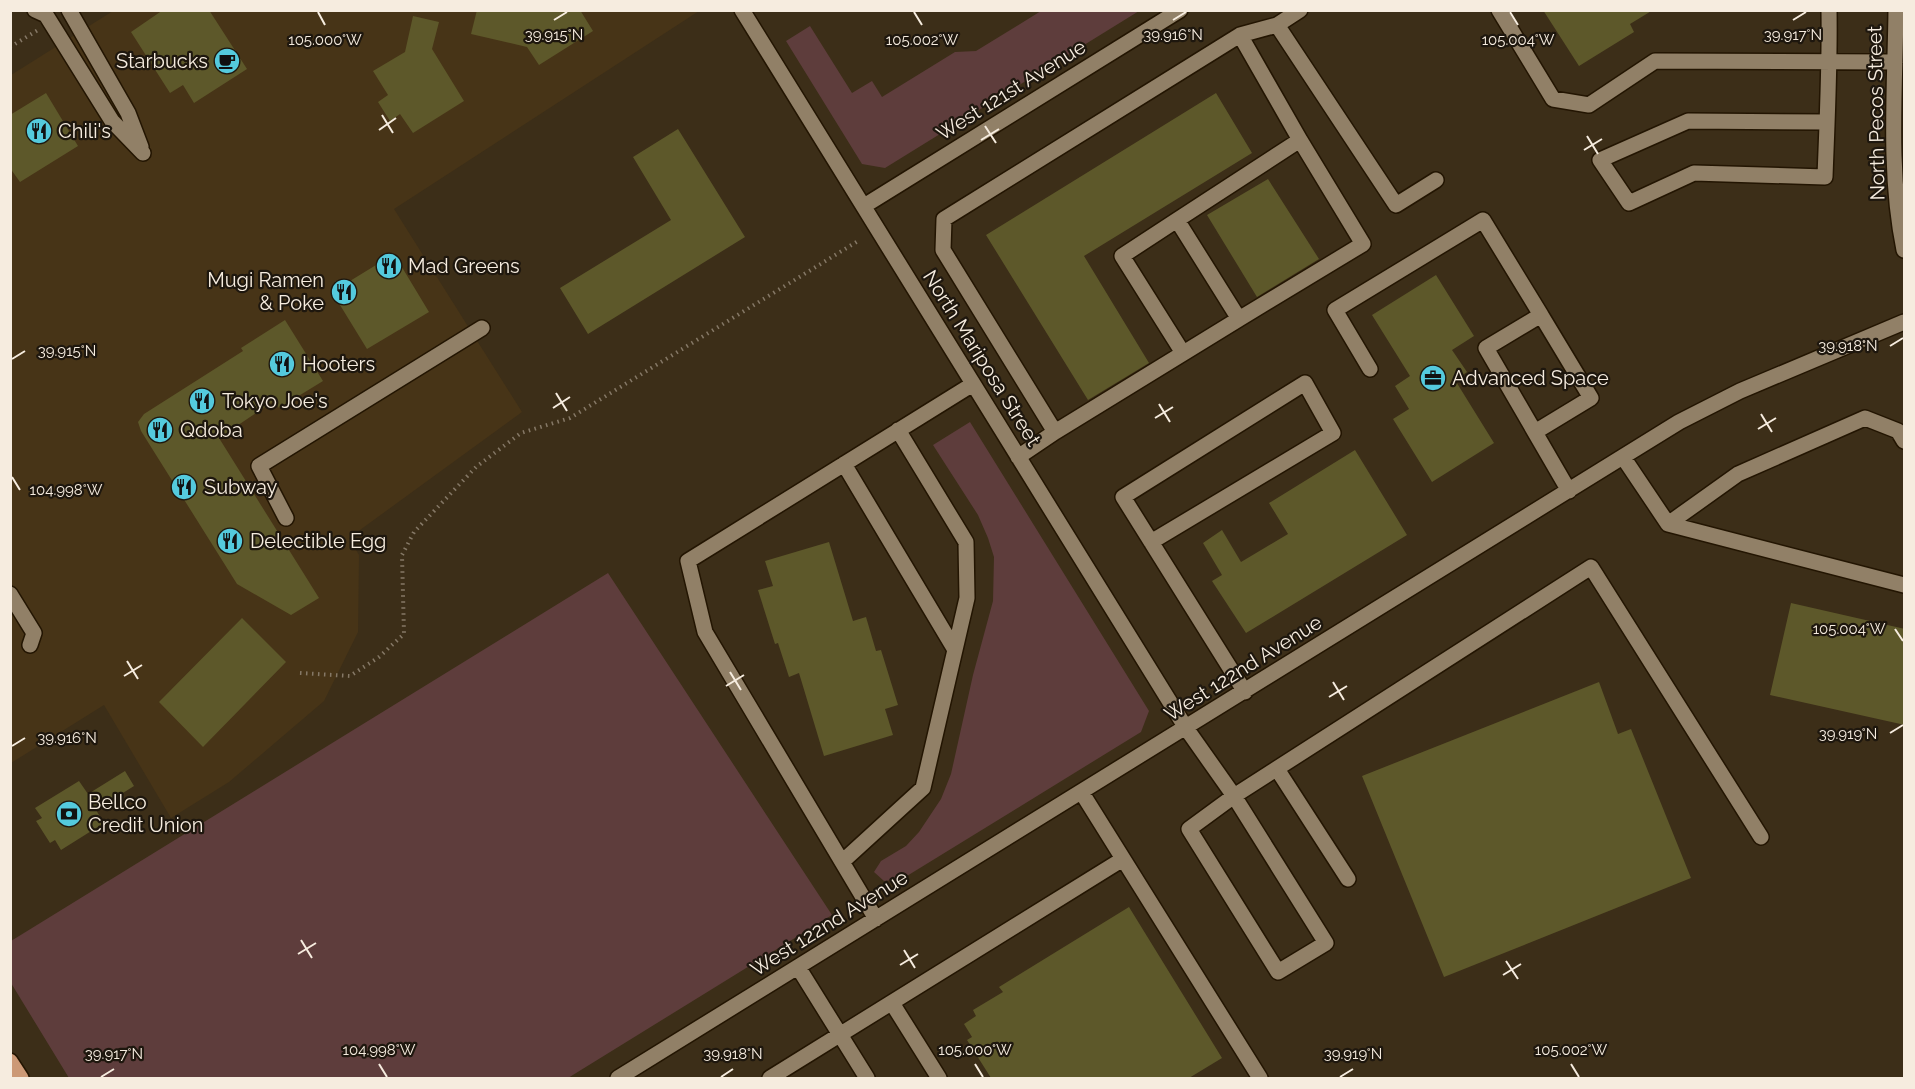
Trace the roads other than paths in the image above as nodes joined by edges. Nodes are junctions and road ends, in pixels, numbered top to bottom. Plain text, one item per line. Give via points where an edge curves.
1 (35, 10) edge
2 (69, 10) edge
3 (742, 10) edge
4 (1180, 10) edge
5 (1300, 10) edge
6 (1499, 10) edge
7 (1829, 10) edge
8 (1896, 10) edge
9 (1277, 25) junction
10 (1240, 35) junction
11 (1830, 62) junction
12 (1895, 62) junction
13 (1827, 122) junction
14 (1300, 140) junction
15 (1436, 180) dead end
16 (864, 206) junction
17 (1177, 220) junction
18 (1905, 250) edge
19 (1541, 315) junction
20 (1239, 319) junction
21 (1905, 322) edge
22 (482, 328) dead end
23 (1183, 353) junction
24 (1370, 369) dead end
25 (973, 384) junction
26 (898, 430) junction
27 (1055, 432) junction
28 (1535, 432) junction
29 (1905, 441) edge
30 (1018, 457) junction
31 (1623, 457) junction
32 (844, 464) junction
33 (1569, 491) junction
34 (286, 518) dead end
35 (1668, 524) junction
36 (1151, 542) junction
37 (1905, 585) edge
38 (10, 594) edge
39 (30, 645) dead end
40 (955, 650) junction
41 (1245, 692) junction
42 (1186, 728) junction
43 (1277, 769) junction
44 (1082, 793) junction
45 (1234, 796) junction
46 (1761, 837) dead end
47 (1123, 860) junction
48 (842, 862) junction
49 (1348, 879) dead end
50 (876, 919) junction
51 (798, 967) junction
52 (892, 1003) junction
53 (840, 1035) junction
54 (10, 1061) edge
55 (21, 1078) edge
56 (618, 1078) edge
57 (770, 1078) edge
58 (867, 1078) edge
59 (939, 1078) edge
60 (1260, 1078) edge

1 - 2 street via 46,15 112,121 143,153 128,113
3 - 16 street, North Mariposa Street
4 - 16 street, West 121st Avenue
5 - 9 street
6 - 11 street via 1553,99 1589,105 1655,61
7 - 11 street
8 - 12 street, North Pecos Street
9 - 10 street
9 - 15 street via 1396,205
10 - 14 street
10 - 27 street via 944,219 943,250
11 - 12 street
11 - 13 street
12 - 18 street, North Pecos Street via 1895,190
13 - 13 street via 1825,177 1694,173 1629,203 1600,160 1688,121
14 - 17 street
14 - 20 street via 1363,244
16 - 25 street, North Mariposa Street
17 - 20 street
17 - 23 street via 1122,256
19 - 24 street via 1483,220 1335,310
19 - 28 street via 1486,348
19 - 28 street via 1591,398
20 - 23 street
21 - 31 street, West 122nd Avenue via 1740,391
22 - 34 street via 259,466
23 - 27 street
25 - 26 street
25 - 30 street, North Mariposa Street
26 - 32 street
26 - 40 street via 966,542 967,598
27 - 30 street
28 - 33 street
29 - 35 street via 1898,431 1864,418 1738,474
30 - 42 street, North Mariposa Street
31 - 33 street, West 122nd Avenue
31 - 35 street
32 - 40 street
32 - 48 street via 688,561 705,632
33 - 41 street, West 122nd Avenue
35 - 37 street
36 - 36 street via 1123,498 1305,382 1333,433
36 - 41 street
38 - 39 street via 34,633
40 - 48 street via 923,788
41 - 42 street, West 122nd Avenue
42 - 44 street, West 122nd Avenue
42 - 45 street, North Mariposa Street
43 - 45 street
43 - 46 street via 1591,567
43 - 49 street
44 - 47 street
44 - 50 street, West 122nd Avenue
45 - 45 street via 1326,943 1278,972 1189,830
47 - 52 street
47 - 60 street
48 - 50 street
50 - 51 street, West 122nd Avenue
51 - 53 street
51 - 56 street, West 122nd Avenue
52 - 53 street
52 - 59 street
53 - 57 street
53 - 58 street
54 - 55 main road

